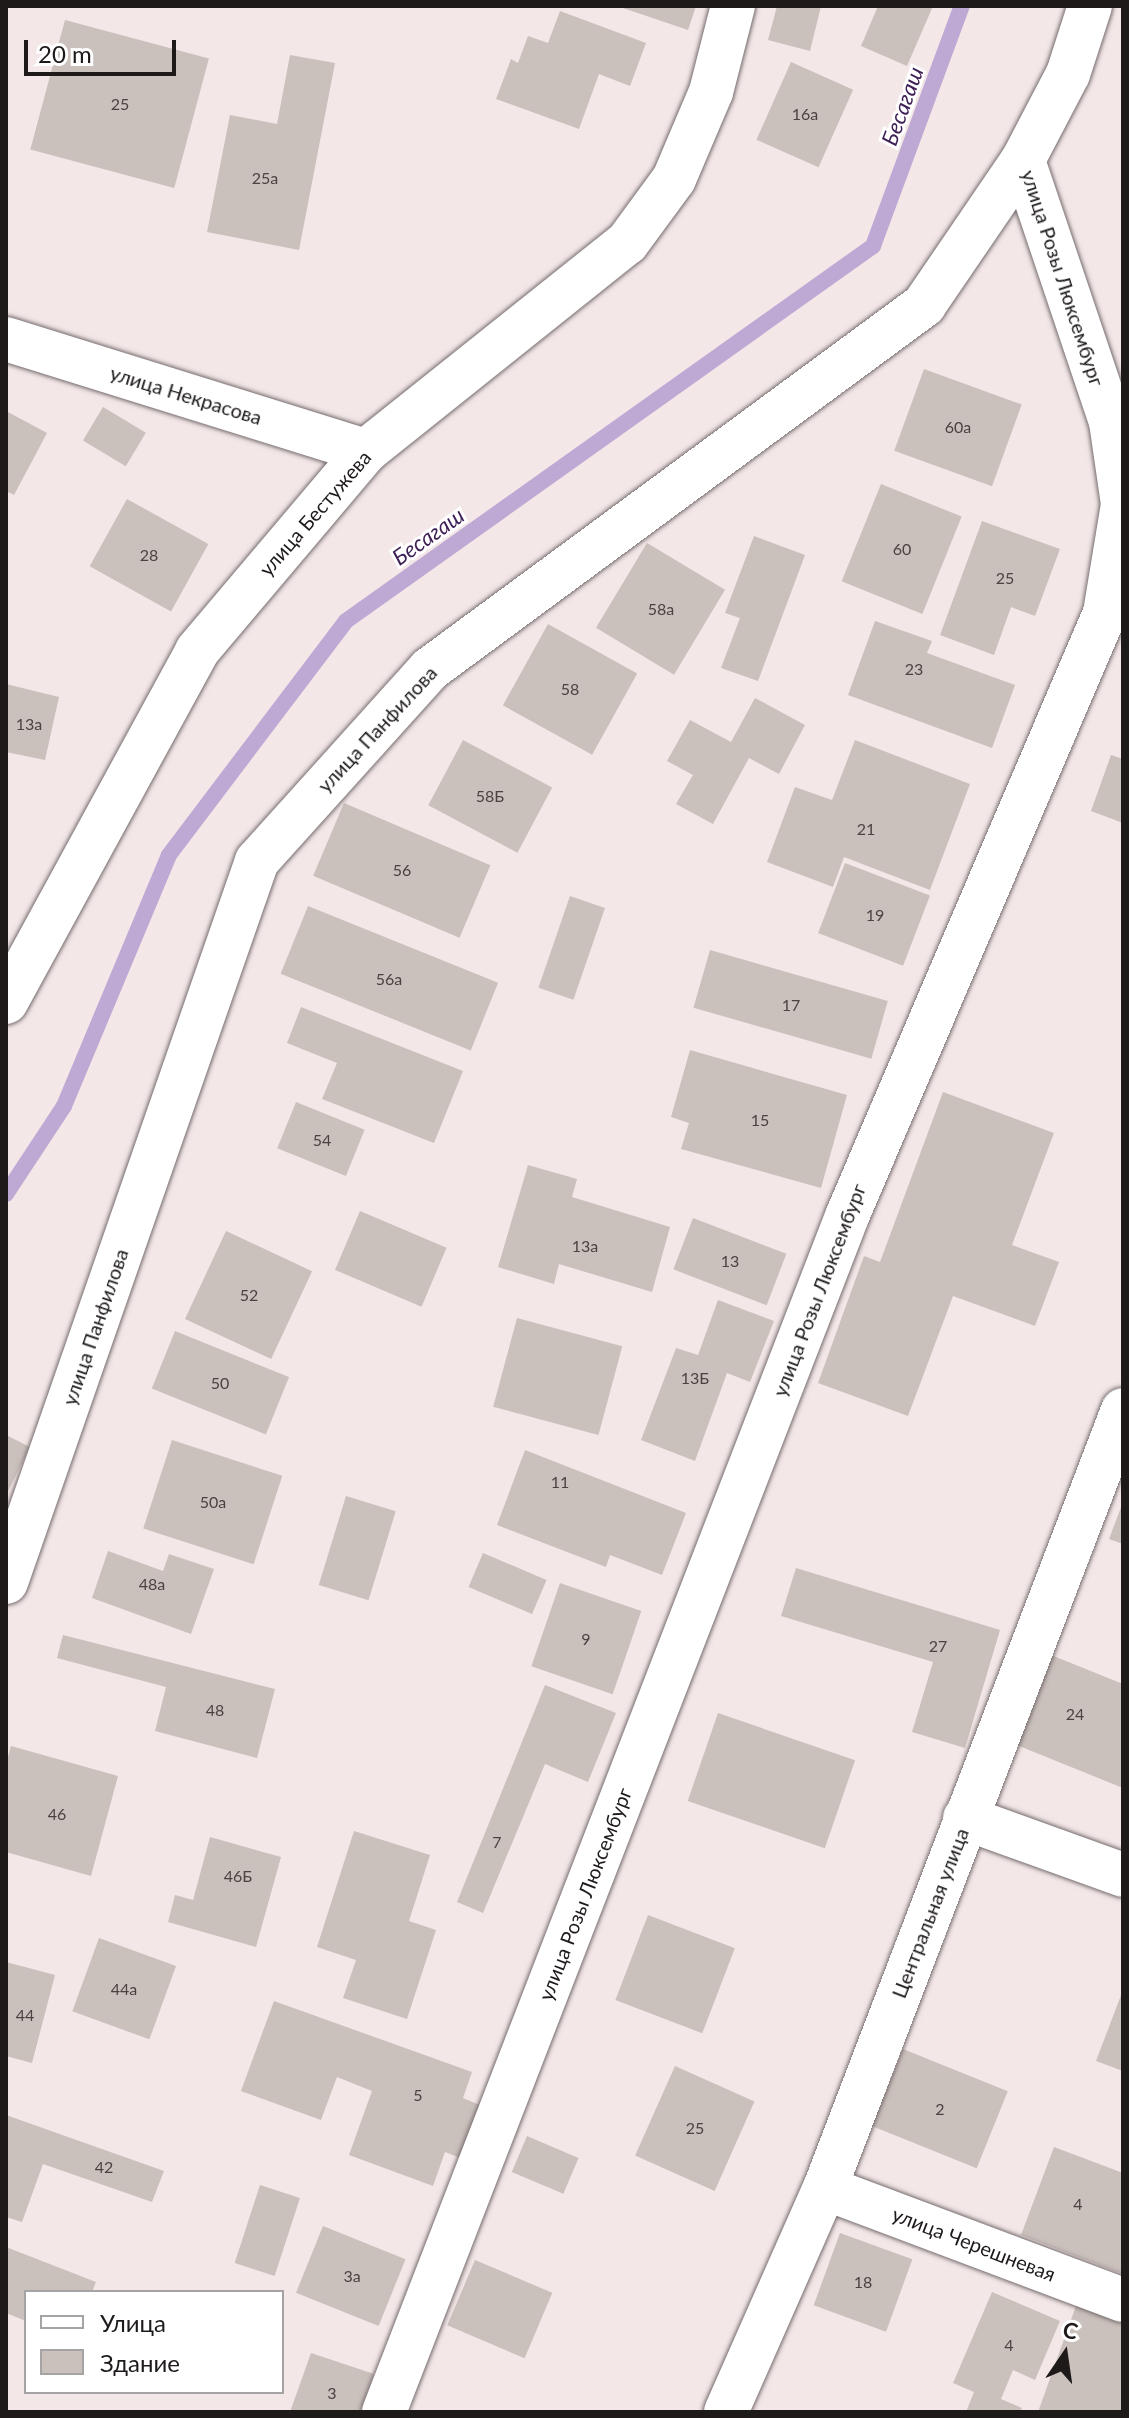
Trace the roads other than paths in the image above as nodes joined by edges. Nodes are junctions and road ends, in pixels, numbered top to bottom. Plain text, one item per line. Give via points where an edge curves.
1 (733, 6) edge
2 (1090, 6) edge
3 (1023, 160) junction
4 (6, 339) edge
5 (366, 451) junction
6 (6, 1002) edge
7 (1123, 1410) edge
8 (1113, 1465) edge
9 (6, 1582) edge
10 (965, 1818) junction
11 (1123, 1875) edge
12 (825, 2188) junction
13 (1123, 2300) edge
14 (384, 2412) edge
15 (726, 2412) edge

1 - 5 street, улица Бестужева via 711,92 674,179 627,243
2 - 3 street, улица Панфилова via 1068,74
3 - 9 street, улица Панфилова via 924,305 430,669 257,861
3 - 14 street, улица Розы Люксембург via 1111,422 1123,504 1105,613 848,1214
4 - 5 street, улица Некрасова
5 - 6 street, улица Бестужева via 197,651
7 - 8 street, Центральная улица
8 - 10 street, Центральная улица
10 - 11 street
10 - 12 street, Центральная улица
12 - 13 street, улица Черешневая
12 - 15 street, Центральная улица

